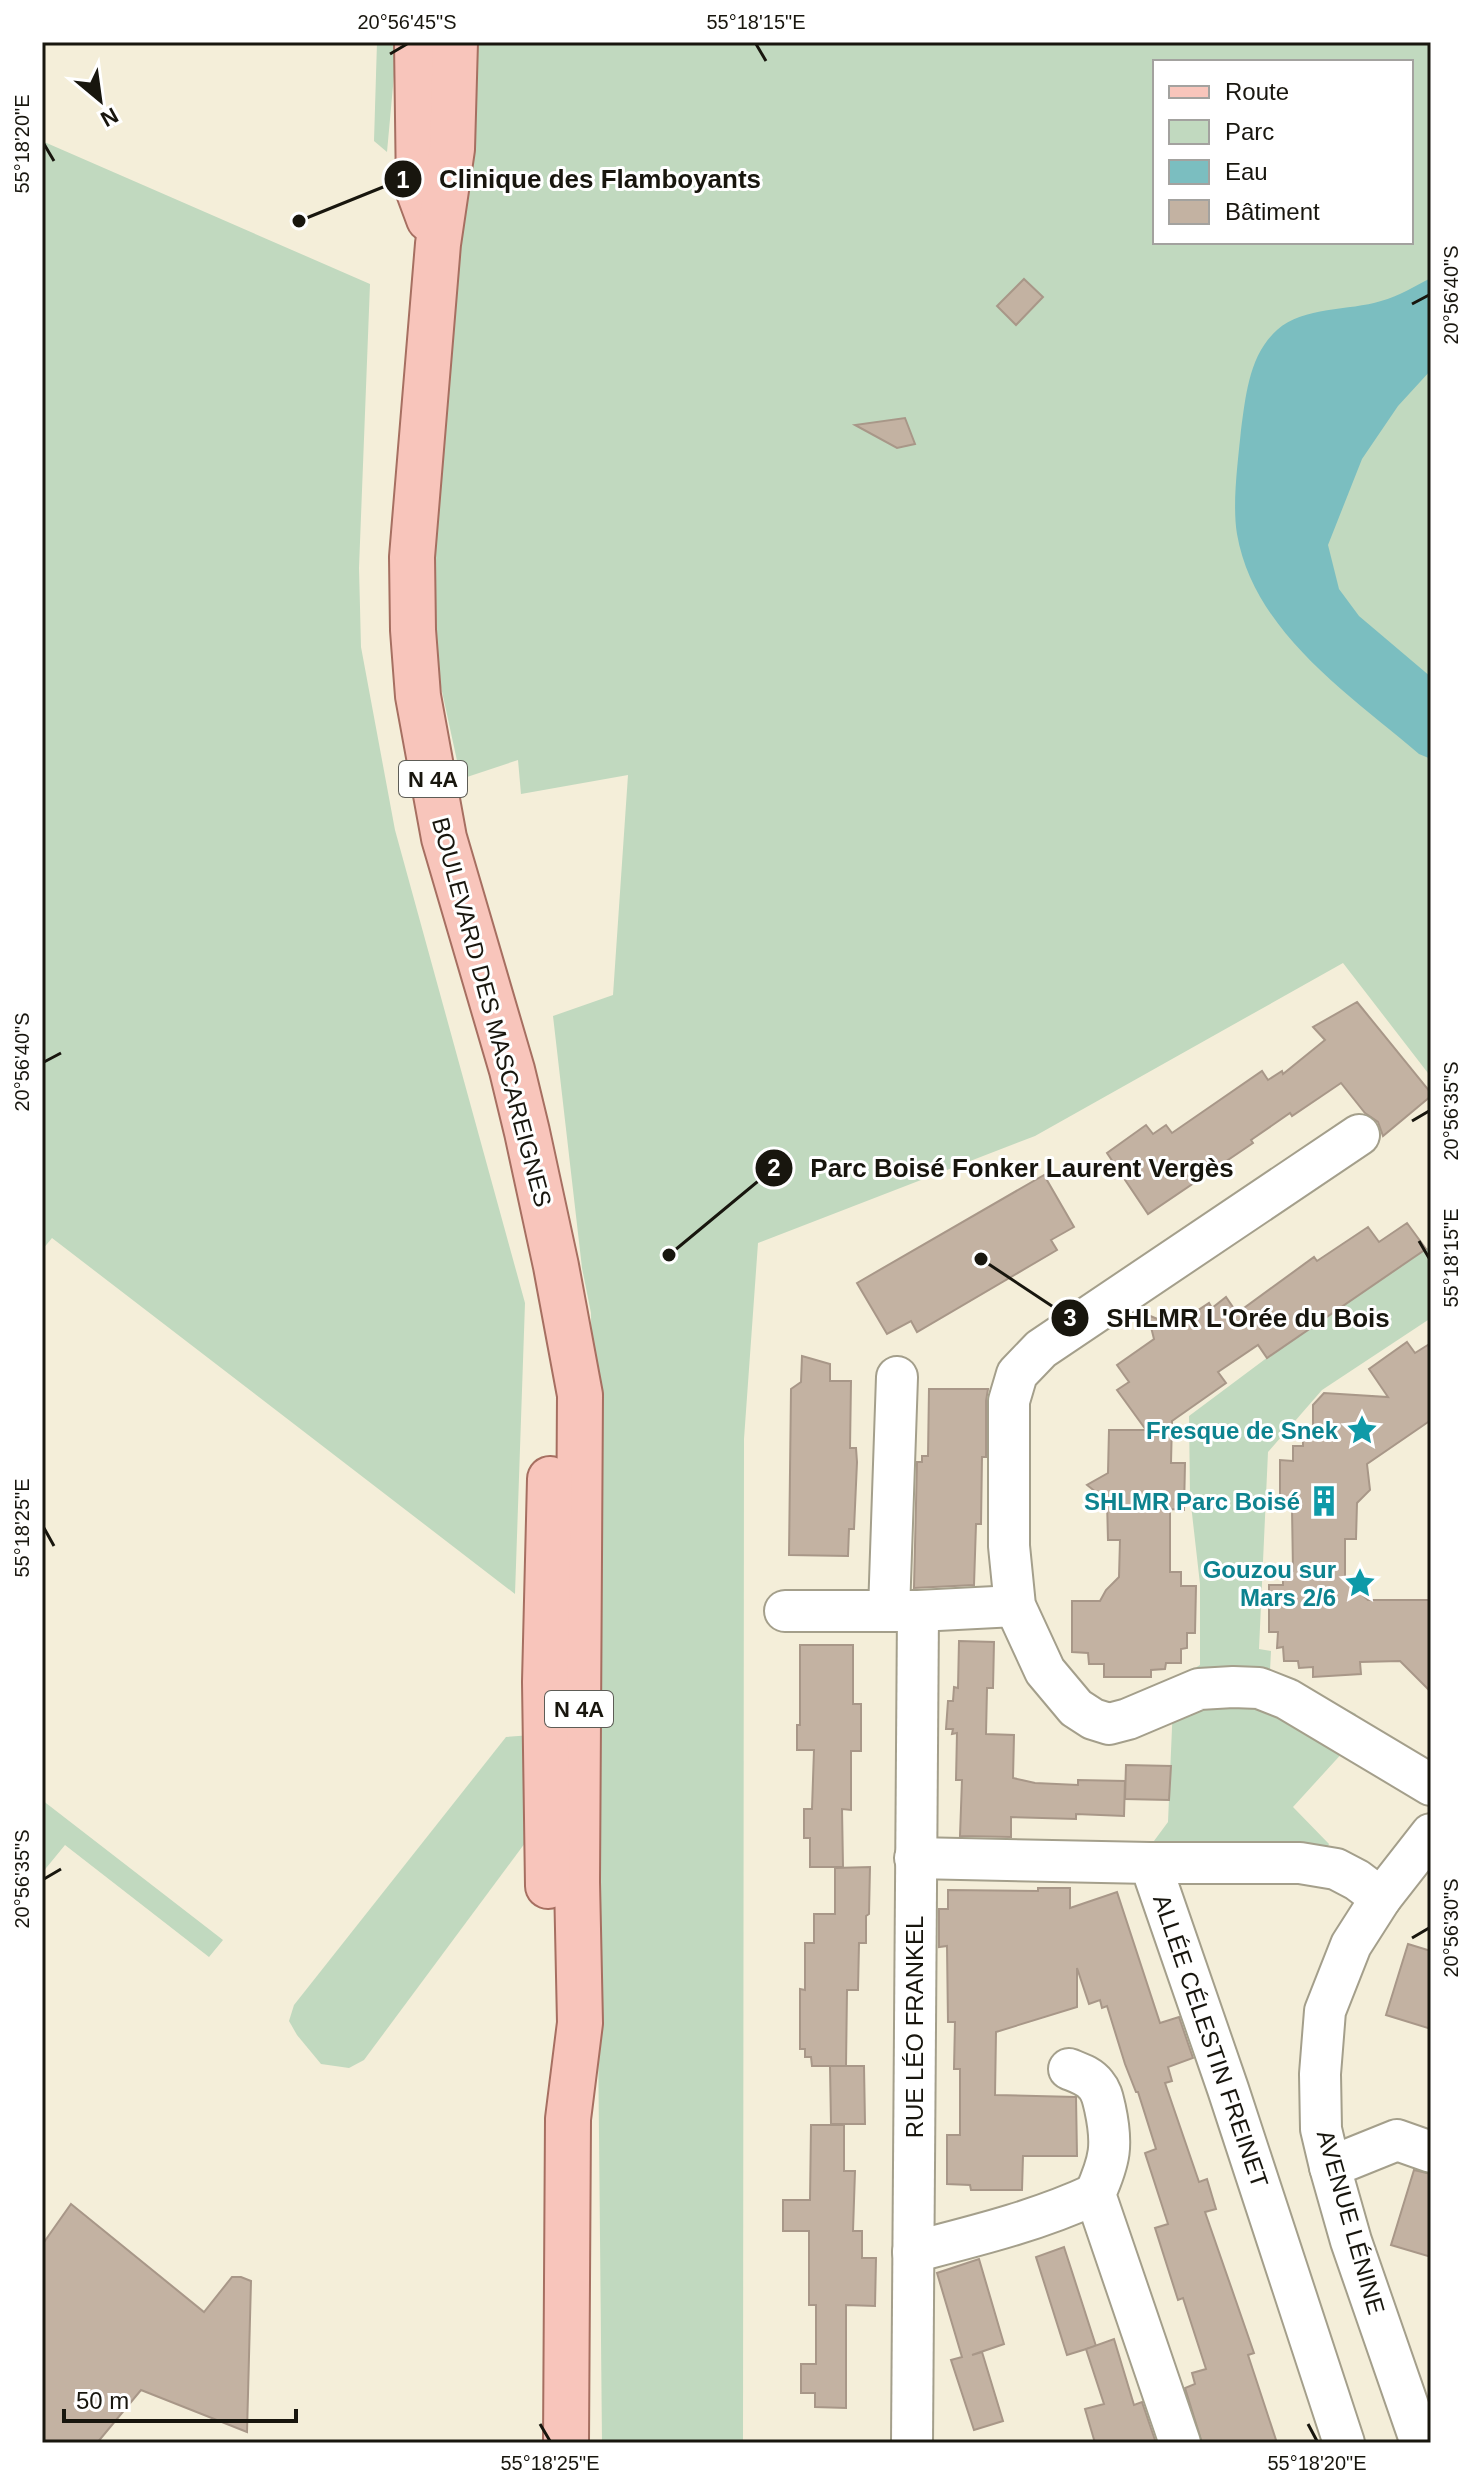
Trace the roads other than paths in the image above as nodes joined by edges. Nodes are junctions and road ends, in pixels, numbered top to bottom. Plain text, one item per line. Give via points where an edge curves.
1 (417, 42) edge
2 (455, 42) edge
3 (438, 244) junction
4 (1359, 1135) dead end
5 (897, 1377) dead end
6 (1015, 1606) junction
7 (785, 1611) dead end
8 (903, 1611) junction
9 (1431, 1785) edge
10 (1431, 1834) edge
11 (915, 1858) junction
12 (1150, 1863) junction
13 (1381, 1898) junction
14 (1069, 2069) dead end
15 (1431, 2152) edge
16 (1330, 2167) junction
17 (1095, 2194) junction
18 (913, 2252) junction
19 (566, 2443) edge
20 (912, 2443) edge
21 (1180, 2443) edge
22 (1344, 2443) edge
23 (1421, 2443) edge

1 - 3 main road, N 4A via 419,192
2 - 3 main road, N 4A via 452,149
3 - 19 main road, BOULEVARD DES MASCAREIGNES / N 4A via 412,557 418,696 444,838 516,1085 580,1395 580,2023 568,2119
4 - 6 street via 1041,1349 1017,1374 1009,1401 1009,1546
5 - 8 street, RUE LÉO FRANKEL
6 - 8 street
6 - 9 street via 1045,1671 1076,1708 1093,1719 1109,1724 1128,1719 1199,1689 1259,1688 1287,1699
7 - 8 street
8 - 11 street, RUE LÉO FRANKEL
10 - 13 street, AVENUE LÉNINE
11 - 12 street, ALLÉE CÉLESTIN FREINET
11 - 18 street, RUE LÉO FRANKEL
12 - 13 street via 1300,1863 1336,1869
12 - 22 street, ALLÉE CÉLESTIN FREINET
13 - 16 street, AVENUE LÉNINE via 1351,1945 1325,2011 1321,2129
14 - 17 street via 1096,2084 1102,2096 1111,2145
15 - 16 street via 1397,2140
16 - 23 street, AVENUE LÉNINE
17 - 18 street via 1050,2213
17 - 21 street
18 - 20 street, RUE LÉO FRANKEL

